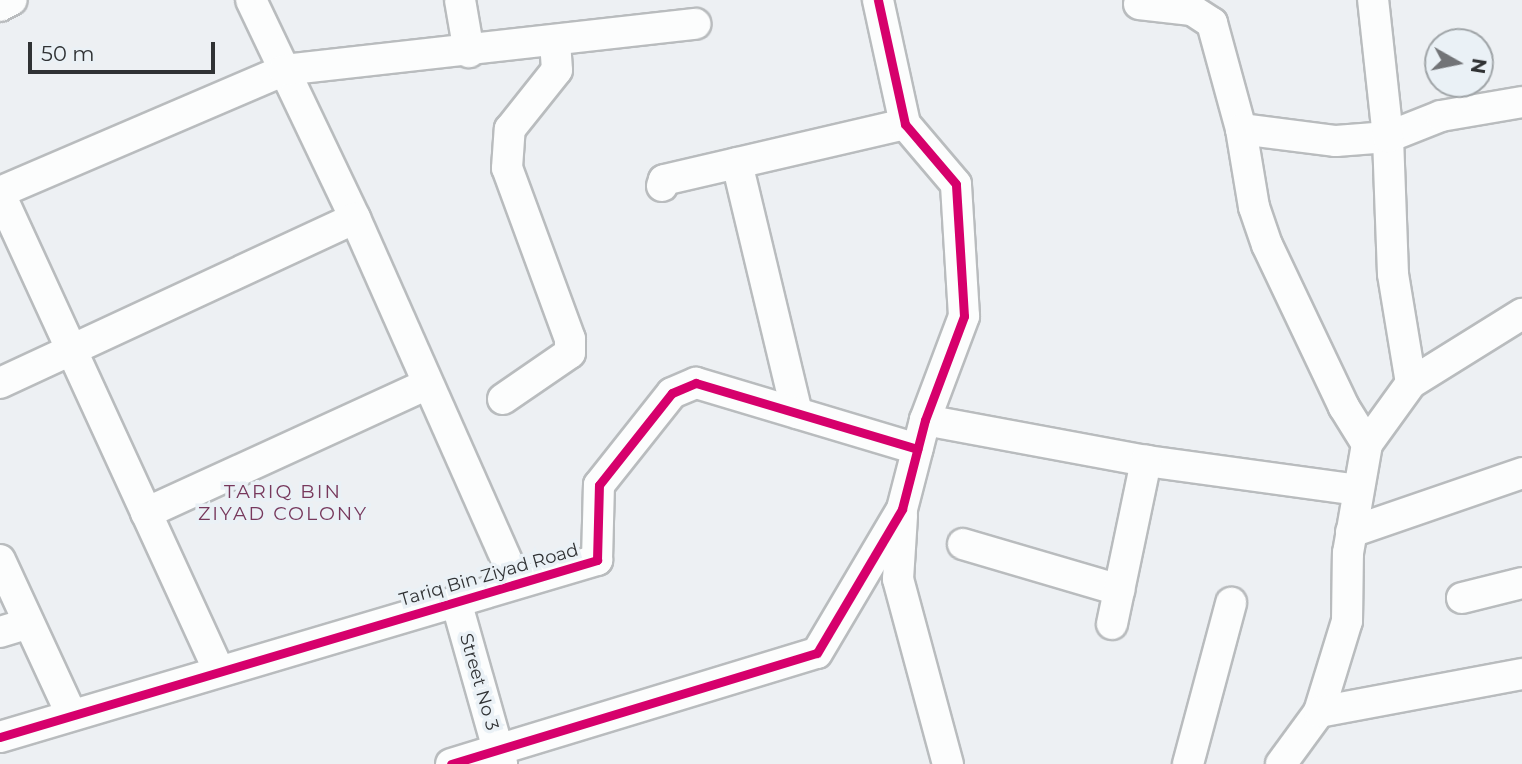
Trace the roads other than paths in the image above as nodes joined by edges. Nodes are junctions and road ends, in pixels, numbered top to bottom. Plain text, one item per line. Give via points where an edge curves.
1 (12, 0) edge
2 (251, 0) edge
3 (460, 0) edge
4 (878, 0) edge
5 (1373, 0) edge
6 (1139, 4) dead end
7 (0, 6) edge
8 (695, 24) dead end
9 (555, 41) junction
10 (469, 52) junction
11 (284, 70) junction
12 (1522, 102) edge
13 (905, 124) junction
14 (1241, 129) junction
15 (1388, 138) junction
16 (737, 163) junction
17 (662, 186) dead end
18 (0, 193) edge
19 (355, 218) junction
20 (1522, 314) edge
21 (72, 349) junction
22 (0, 383) edge
23 (1411, 383) junction
24 (428, 384) junction
25 (503, 399) dead end
26 (797, 413) junction
27 (925, 420) junction
28 (1367, 443) junction
29 (918, 449) junction
30 (1146, 461) junction
31 (1522, 473) edge
32 (1357, 490) junction
33 (902, 509) junction
34 (146, 513) junction
35 (1351, 532) junction
36 (963, 544) dead end
37 (0, 560) edge
38 (517, 583) junction
39 (1522, 583) edge
40 (1119, 590) junction
41 (1462, 598) dead end
42 (456, 601) junction
43 (1231, 603) dead end
44 (29, 623) junction
45 (1112, 624) dead end
46 (0, 632) edge
47 (219, 670) junction
48 (1522, 674) edge
49 (1319, 712) junction
50 (71, 714) junction
51 (0, 737) edge
52 (500, 757) edge
53 (451, 764) edge
54 (948, 764) edge
55 (1188, 764) edge
56 (1281, 764) edge

1 - 7 street
2 - 11 street
3 - 10 street
4 - 13 street
5 - 15 street
6 - 14 street via 1192,10 1212,23
8 - 9 street
9 - 10 street
9 - 25 street via 557,71 510,130 507,168 570,339 570,353
10 - 11 street
11 - 18 street
11 - 19 street
12 - 15 street via 1441,116
13 - 16 street
13 - 27 street via 956,184 957,198 964,316
14 - 15 street via 1336,141
14 - 28 street via 1254,207 1267,245 1344,407
15 - 23 street via 1393,274
16 - 17 street via 664,180
16 - 26 street
18 - 21 street
19 - 21 street
19 - 24 street
20 - 23 street
21 - 22 street
21 - 34 street
23 - 28 street
24 - 34 street
24 - 38 street
26 - 29 street, Tariq Bin Ziyad Road
26 - 38 street, Tariq Bin Ziyad Road via 696,383 672,393 599,485 597,560
27 - 29 street
27 - 30 street
28 - 32 street
29 - 33 street
30 - 32 street
30 - 40 street
31 - 35 street
32 - 35 street
33 - 52 street via 817,653
33 - 54 street via 898,579
34 - 47 street
35 - 49 street via 1347,621
36 - 40 street
37 - 44 street
38 - 42 street, Tariq Bin Ziyad Road
39 - 41 street
40 - 45 street
42 - 47 street, Tariq Bin Ziyad Road
42 - 52 street, Street No 3
43 - 55 street
44 - 46 street
44 - 50 street
47 - 50 street, Tariq Bin Ziyad Road
48 - 49 street
49 - 56 street
50 - 51 street, Tariq Bin Ziyad Road
52 - 53 street

